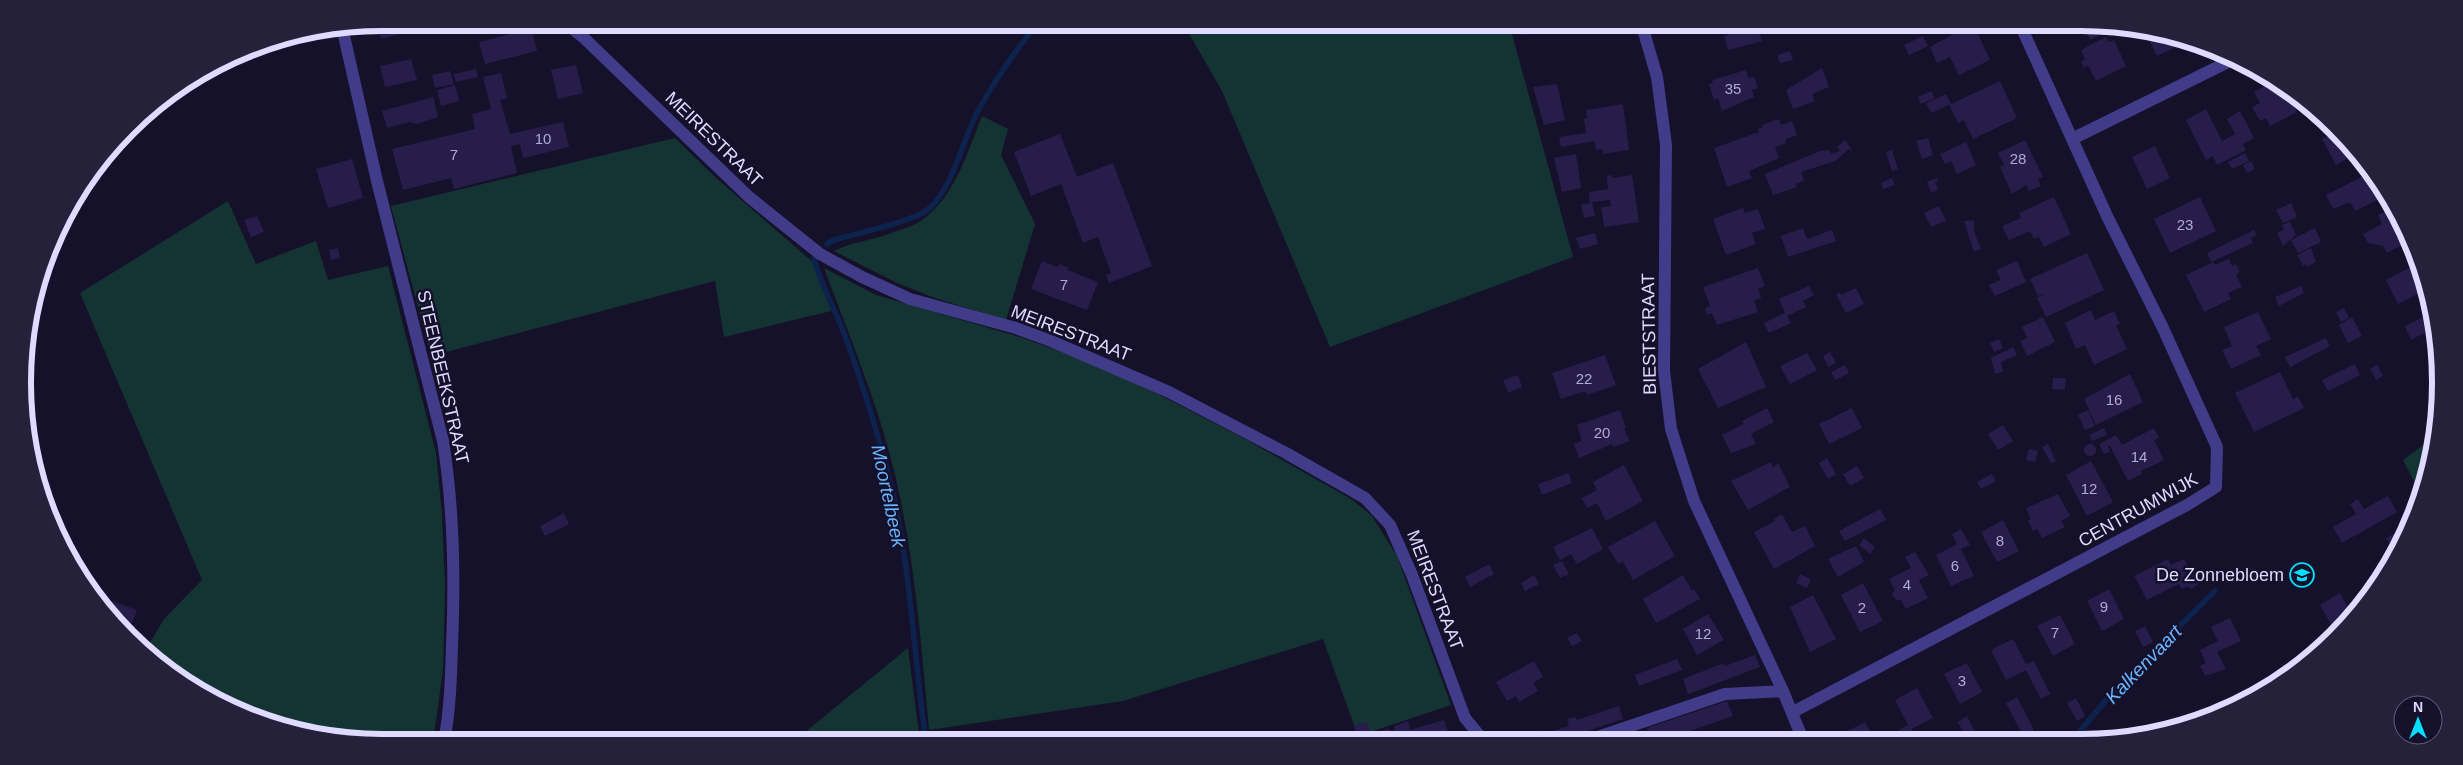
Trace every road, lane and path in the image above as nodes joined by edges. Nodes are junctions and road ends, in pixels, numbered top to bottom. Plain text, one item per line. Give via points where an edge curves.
1 (575, 31) edge
2 (1644, 31) edge
3 (2023, 31) edge
4 (344, 33) edge
5 (2225, 62) edge
6 (2072, 139) junction
7 (1783, 691) junction
8 (1793, 712) junction
9 (446, 734) edge
10 (1479, 734) edge
11 (1606, 734) edge
12 (1802, 734) edge

1 - 10 street, MEIRESTRAAT via 749,197 820,254 910,299 1016,328 1169,392 1365,498 1390,525 1465,718
2 - 7 street, BIESTSTRAAT via 1657,77 1666,145 1664,371 1671,429 1694,501
3 - 6 street, CENTRUMWIJK
4 - 9 street, STEENBEEKSTRAAT via 377,181 443,441 449,480 454,581
5 - 6 street
6 - 8 street, CENTRUMWIJK via 2217,447 2216,487
7 - 8 street, BIESTSTRAAT
7 - 11 street via 1725,694
8 - 12 street, BIESTSTRAAT

